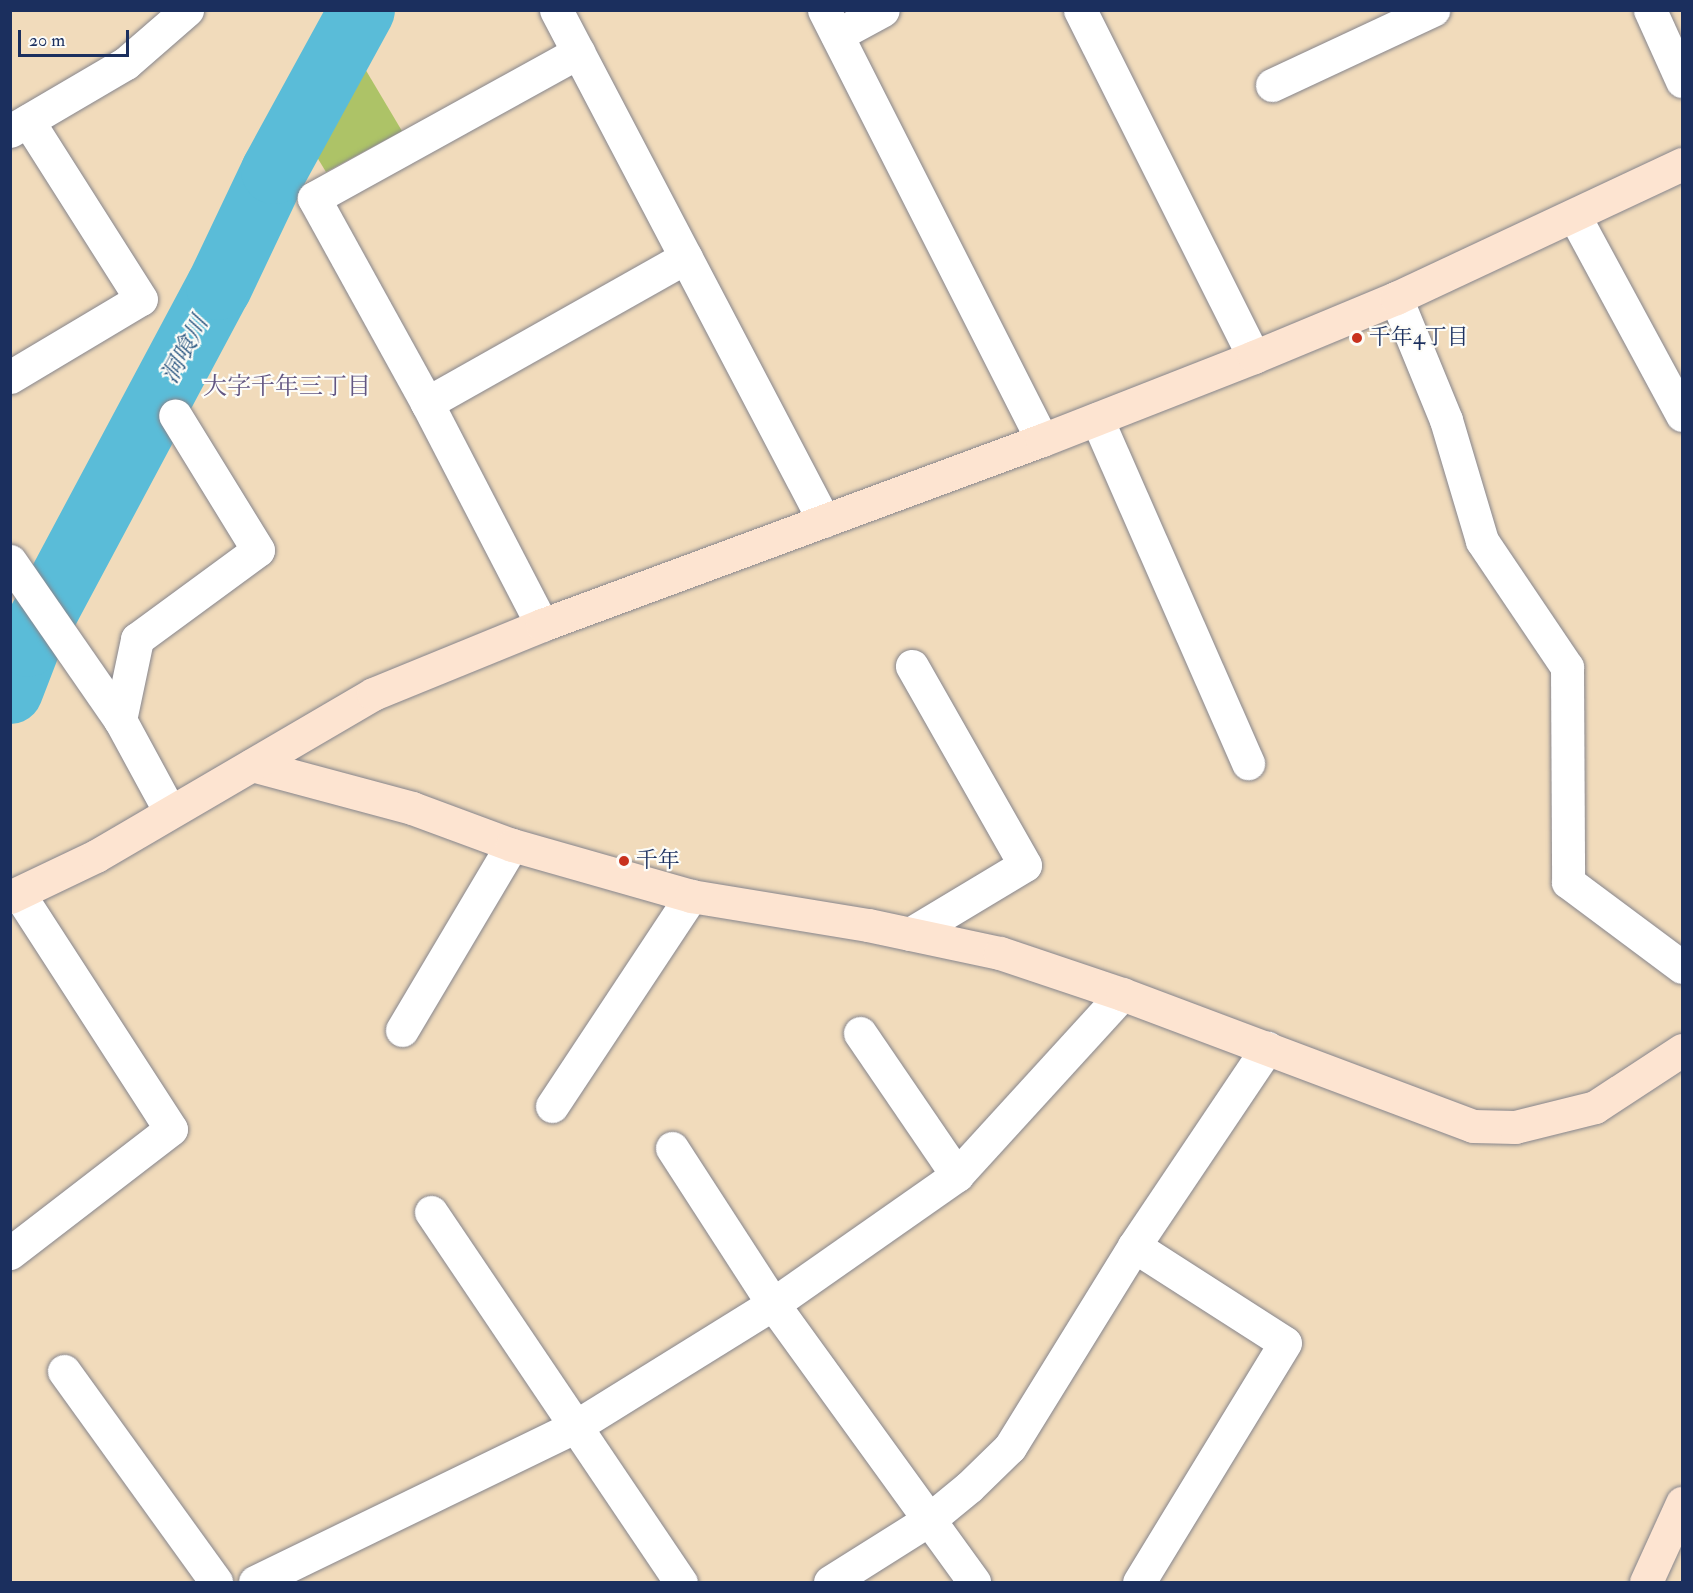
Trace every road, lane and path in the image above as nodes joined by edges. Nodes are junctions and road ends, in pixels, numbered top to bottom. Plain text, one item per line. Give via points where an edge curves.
1 (187, 10) edge
2 (556, 10) edge
3 (883, 10) edge
4 (1080, 10) edge
5 (1433, 10) edge
6 (1650, 10) edge
7 (830, 23) edge
8 (578, 52) junction
9 (1683, 81) edge
10 (1272, 85) dead end
11 (19, 126) edge
12 (1683, 164) edge
13 (1575, 217) junction
14 (686, 257) junction
15 (1396, 298) junction
16 (1254, 357) junction
17 (10, 377) edge
18 (428, 403) junction
19 (175, 415) dead end
20 (1683, 415) edge
21 (1097, 419) junction
22 (1042, 440) junction
23 (824, 521) junction
24 (10, 561) edge
25 (542, 625) junction
26 (912, 666) dead end
27 (120, 720) junction
28 (1248, 763) dead end
29 (252, 765) junction
30 (170, 812) junction
31 (512, 845) junction
32 (15, 896) edge
33 (691, 896) junction
34 (910, 934) junction
35 (1683, 967) edge
36 (1122, 994) junction
37 (402, 1029) dead end
38 (860, 1033) dead end
39 (1267, 1048) junction
40 (1683, 1050) edge
41 (552, 1106) dead end
42 (672, 1148) dead end
43 (957, 1175) junction
44 (431, 1212) dead end
45 (1134, 1246) junction
46 (10, 1253) edge
47 (773, 1304) junction
48 (64, 1371) dead end
49 (576, 1426) junction
50 (1683, 1503) edge
51 (930, 1519) junction
52 (216, 1582) edge
53 (255, 1582) edge
54 (681, 1582) edge
55 (830, 1582) edge
56 (974, 1582) edge
57 (1139, 1582) edge
58 (1646, 1582) edge

1 - 11 street via 126,63
2 - 8 street
3 - 7 street
4 - 16 street
5 - 10 street
6 - 9 street
7 - 22 street
8 - 14 street
8 - 18 street via 314,198
11 - 17 street via 141,299
12 - 13 street
13 - 15 street
13 - 20 street
14 - 18 street
14 - 23 street
15 - 16 street
15 - 35 street via 1446,420 1482,541 1567,667 1568,882
16 - 21 street
18 - 25 street
19 - 27 street via 258,550 136,639
21 - 22 street
21 - 28 street
22 - 23 street
23 - 25 street
24 - 27 street
25 - 29 street via 373,694
26 - 34 street via 1025,865
27 - 30 street
29 - 30 street
29 - 31 street via 412,808
30 - 32 street via 96,856
31 - 33 street
31 - 37 street
32 - 46 street via 171,1129
33 - 34 street
33 - 41 street
34 - 36 street via 1000,953
36 - 39 street
36 - 43 street
38 - 43 street
39 - 40 street via 1473,1126 1515,1127 1595,1107
39 - 45 street
42 - 47 street
43 - 47 street
44 - 49 street
45 - 51 street via 1010,1447
45 - 57 street via 1285,1343
47 - 49 street
47 - 51 street
48 - 52 street
49 - 53 street
49 - 54 street
50 - 58 street
51 - 55 street
51 - 56 street

